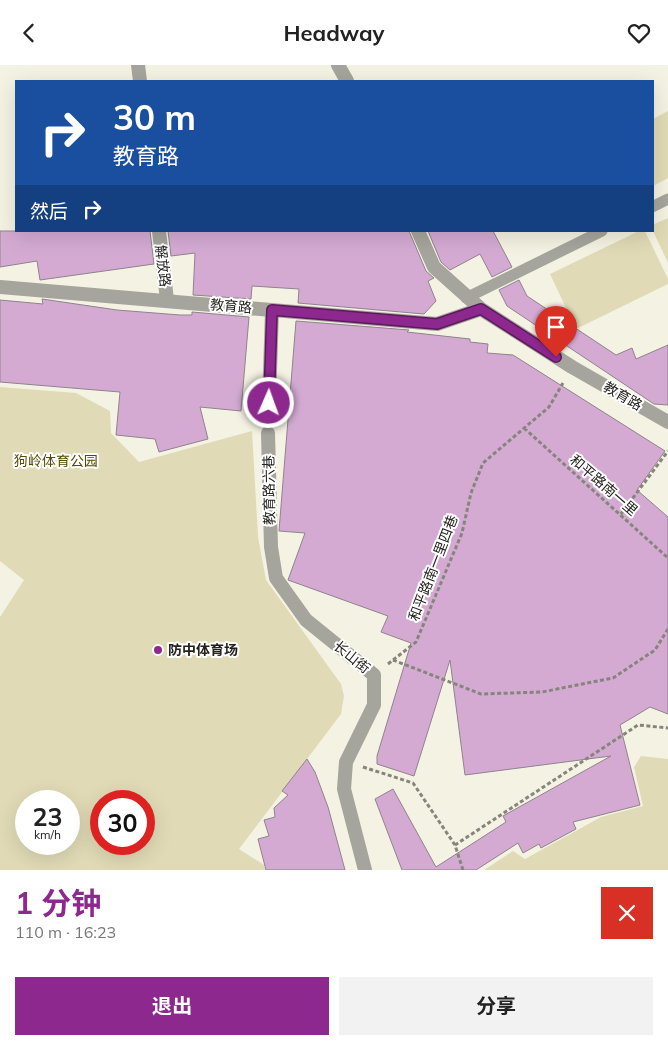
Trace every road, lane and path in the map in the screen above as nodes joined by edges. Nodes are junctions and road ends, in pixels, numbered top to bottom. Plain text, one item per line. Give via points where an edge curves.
1 (138, 65) edge
2 (338, 65) edge
3 (140, 80) edge
4 (346, 80) edge
5 (668, 199) edge
6 (654, 206) edge
7 (158, 232) edge
8 (418, 232) edge
9 (600, 232) edge
10 (0, 287) edge
11 (466, 298) junction
12 (167, 300) junction
13 (481, 309) junction
14 (272, 310) junction
15 (572, 367) junction
16 (269, 403) dead end
17 (668, 422) edge
18 (524, 428) junction
19 (268, 433) dead end
20 (668, 451) edge
21 (621, 514) junction
22 (271, 547) joint
23 (668, 558) edge
24 (668, 629) edge
25 (393, 660) junction
26 (374, 675) junction
27 (668, 728) edge
28 (346, 762) junction
29 (455, 845) junction
30 (365, 870) edge
31 (463, 870) edge

1 - 3 street
2 - 4 street
5 - 6 lane
7 - 12 street, 解放路
8 - 11 street via 434,267
9 - 11 lane
10 - 12 street, 教育路
11 - 13 street
12 - 14 street, 教育路
13 - 14 street, 教育路 via 437,324
13 - 15 street, 教育路
14 - 16 street
15 - 17 street, 教育路
15 - 18 path, 和平路南一里四巷 via 549,407
18 - 21 path, 和平路南一里
18 - 25 path, 和平路南一里四巷 via 483,463 470,493 462,533 416,642
19 - 22 street, 教育路六巷
20 - 21 path
21 - 23 path, 和平路南一里
22 - 26 street, 长山街 via 276,578 306,620
24 - 25 path via 655,651 613,678 542,693 481,694
25 - 26 path, 和平路南一里四巷
26 - 28 street, 长山街 via 374,705
27 - 29 path via 638,725
28 - 29 path via 413,783
28 - 30 street, 长山街 via 344,789
29 - 31 path

